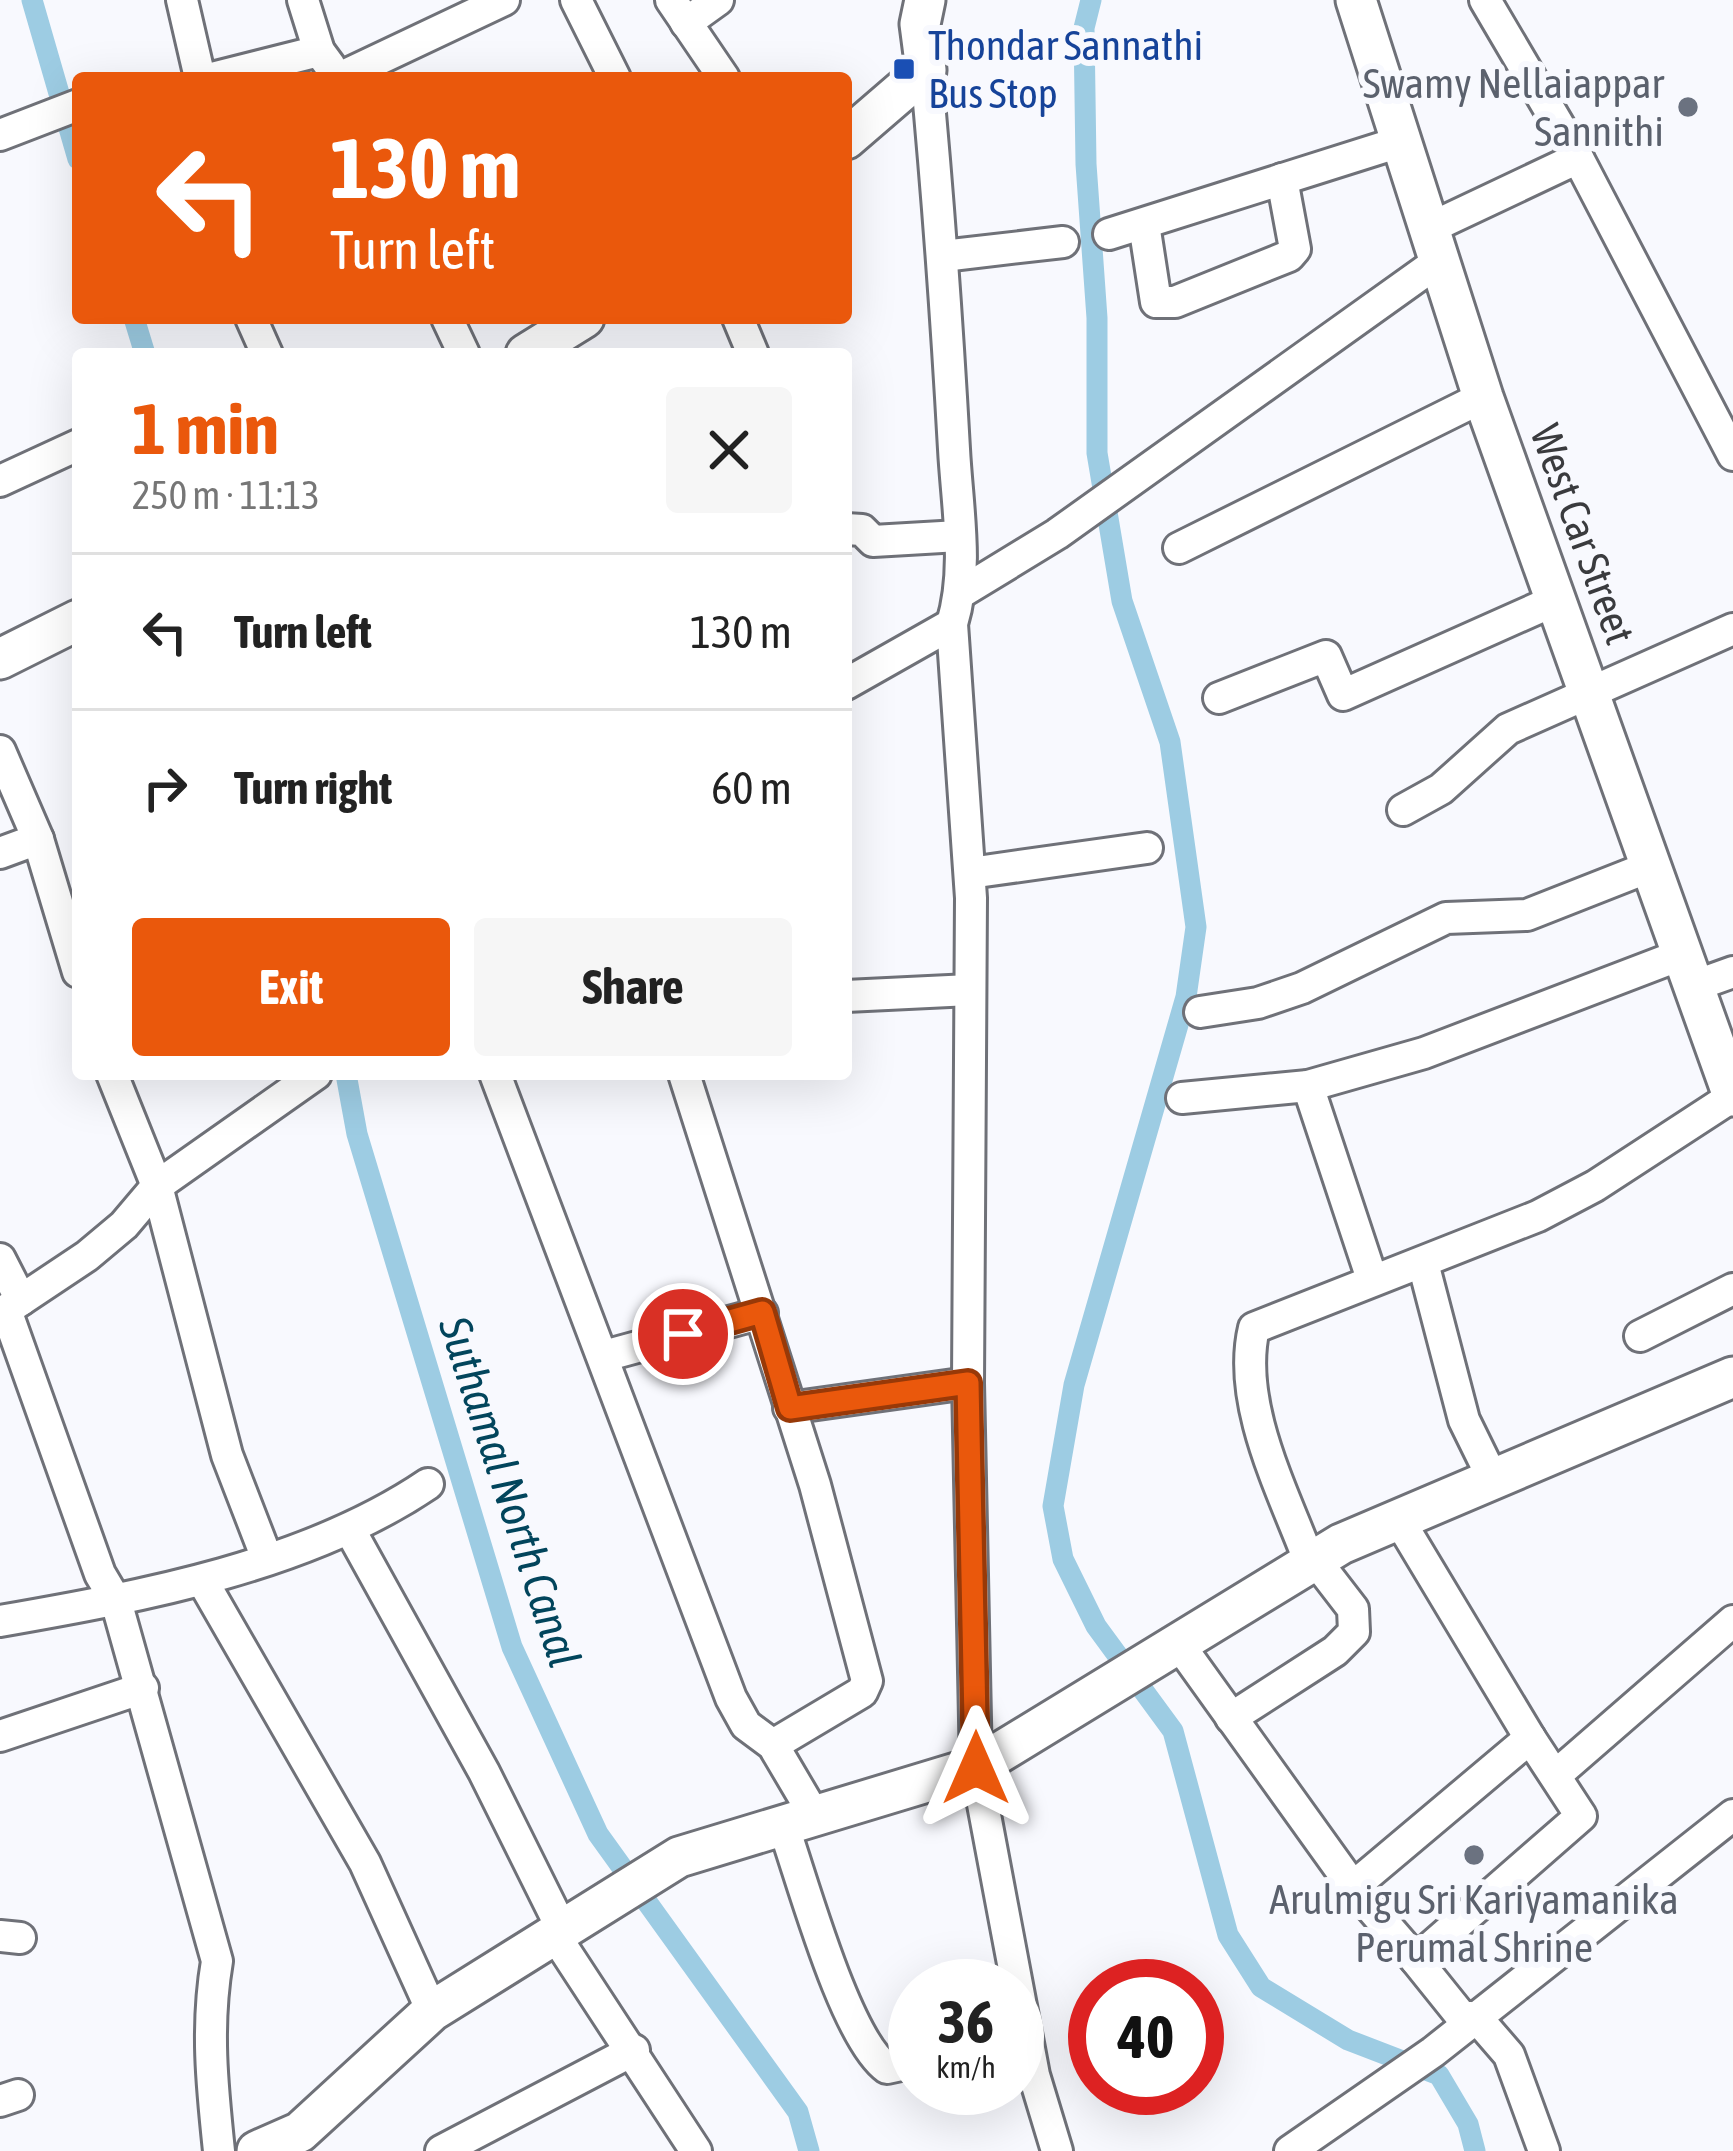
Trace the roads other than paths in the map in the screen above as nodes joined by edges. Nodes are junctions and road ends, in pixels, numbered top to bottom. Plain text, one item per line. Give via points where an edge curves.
1 (182, 0) edge
2 (303, 0) edge
3 (504, 0) edge
4 (576, 0) edge
5 (718, 0) edge
6 (1356, 0) edge
7 (1485, 0) edge
8 (915, 8) edge
9 (678, 11) edge
10 (319, 51) junction
11 (926, 70) junction
12 (199, 72) edge
13 (236, 72) edge
14 (335, 72) edge
15 (352, 72) edge
16 (612, 72) edge
17 (720, 72) edge
18 (72, 107) edge
19 (852, 134) edge
20 (0, 135) edge
21 (1403, 141) junction
22 (1578, 158) junction
23 (1282, 179) junction
24 (1144, 224) junction
25 (1109, 234) dead end
26 (1063, 242) dead end
27 (1436, 244) junction
28 (944, 256) junction
29 (574, 324) edge
30 (536, 348) edge
31 (1483, 397) junction
32 (72, 448) edge
33 (1733, 454) edge
34 (0, 481) edge
35 (852, 529) edge
36 (959, 536) junction
37 (1179, 548) dead end
38 (962, 592) junction
39 (1556, 600) junction
40 (72, 623) edge
41 (952, 624) junction
42 (1733, 628) edge
43 (0, 659) edge
44 (852, 681) edge
45 (1588, 690) junction
46 (1219, 698) dead end
47 (0, 751) edge
48 (1403, 809) dead end
49 (38, 839) junction
50 (1148, 848) dead end
51 (0, 854) edge
52 (1649, 867) junction
53 (970, 873) junction
54 (72, 952) edge
55 (1689, 970) junction
56 (1733, 972) edge
57 (970, 990) junction
58 (852, 996) edge
59 (1200, 1012) dead end
60 (114, 1080) edge
61 (306, 1080) edge
62 (497, 1080) edge
63 (686, 1080) edge
64 (1308, 1086) junction
65 (1733, 1096) edge
66 (1182, 1098) dead end
67 (157, 1186) junction
68 (0, 1259) edge
69 (1423, 1263) junction
70 (1372, 1279) junction
71 (1733, 1289) edge
72 (9, 1308) edge
73 (762, 1312) junction
74 (1640, 1336) dead end
75 (604, 1356) junction
76 (1733, 1377) edge
77 (968, 1383) junction
78 (790, 1408) junction
79 (1493, 1479) junction
80 (428, 1484) dead end
81 (1399, 1520) junction
82 (350, 1530) junction
83 (266, 1556) junction
84 (1313, 1562) junction
85 (202, 1580) junction
86 (116, 1600) junction
87 (0, 1621) edge
88 (1733, 1622) edge
89 (1163, 1652) junction
90 (143, 1688) junction
91 (1231, 1718) junction
92 (0, 1736) edge
93 (1530, 1738) junction
94 (772, 1745) junction
95 (976, 1768) junction
96 (1557, 1774) junction
97 (1733, 1816) edge
98 (800, 1823) junction
99 (1353, 1887) junction
100 (560, 1935) junction
101 (1009, 1959) edge
102 (1416, 1960) junction
103 (431, 2011) junction
104 (1477, 2018) junction
105 (634, 2050) junction
106 (888, 2068) edge
107 (1044, 2104) edge
108 (219, 2151) edge
109 (257, 2151) edge
110 (441, 2151) edge
111 (696, 2151) edge
112 (1058, 2151) edge
113 (1290, 2151) edge
114 (1544, 2151) edge

1 - 12 street
2 - 10 street
3 - 15 street
4 - 16 street
5 - 9 street
6 - 21 main road, West Car Street
7 - 22 street
8 - 11 main road
9 - 17 street
10 - 13 street
10 - 14 street
11 - 19 main road
11 - 28 street
18 - 20 street
21 - 23 street
21 - 27 main road, West Car Street
22 - 27 street
22 - 33 street
23 - 24 street
23 - 24 street via 1295,250 1175,302 1156,302
24 - 25 street
26 - 28 street
27 - 31 main road, West Car Street
27 - 38 street via 1116,492
28 - 36 street
29 - 30 main road
31 - 37 street
31 - 39 main road, West Car Street
32 - 34 street
35 - 36 street via 873,541
36 - 38 street
38 - 41 street
39 - 45 main road, West Car Street
39 - 46 street via 1343,695 1327,656
40 - 43 main road
41 - 44 street
41 - 53 street
42 - 45 street
45 - 48 street via 1508,728 1441,789
45 - 52 main road, West Car Street
47 - 49 street
49 - 51 street
49 - 54 street
50 - 53 street
52 - 55 main road, West Car Street
52 - 59 street via 1527,915 1446,918 1301,988
53 - 57 street
55 - 56 street
55 - 64 street
55 - 65 main road, West Car Street
57 - 58 street
57 - 77 street
60 - 67 street
61 - 67 street
62 - 75 street
63 - 73 street
64 - 66 street
64 - 70 street
65 - 69 street via 1595,1186
67 - 72 street via 124,1226
67 - 83 street via 227,1455
68 - 72 street
69 - 70 street
69 - 79 street via 1464,1420
70 - 84 street via 1269,1318 1254,1328 1249,1348 1260,1427
71 - 74 street
72 - 86 street via 100,1574
73 - 75 street
73 - 78 street
75 - 94 street via 731,1697 746,1725
76 - 79 main road
77 - 78 street
77 - 95 street
78 - 94 street via 867,1681 862,1692
79 - 81 main road
80 - 82 street
81 - 84 main road
81 - 93 street
82 - 83 street
82 - 100 street via 484,1772
83 - 85 street
84 - 89 main road
84 - 91 street via 1353,1609 1354,1632
85 - 86 street
85 - 103 street via 365,1863
86 - 87 street
86 - 90 street
88 - 96 street
89 - 91 street
89 - 95 main road
90 - 92 street
90 - 108 street via 217,1961 208,2054
91 - 99 street
93 - 96 street
93 - 99 street
94 - 98 street
95 - 98 main road
95 - 101 street
96 - 102 street via 1581,1816
97 - 104 street
98 - 100 main road via 679,1857
98 - 106 street via 829,1959 870,2053
99 - 102 street
100 - 103 main road
100 - 105 street
102 - 104 street via 1461,2016
103 - 109 main road via 300,2132
104 - 113 street
104 - 114 street via 1509,2055
105 - 110 street
105 - 111 street
107 - 112 street

